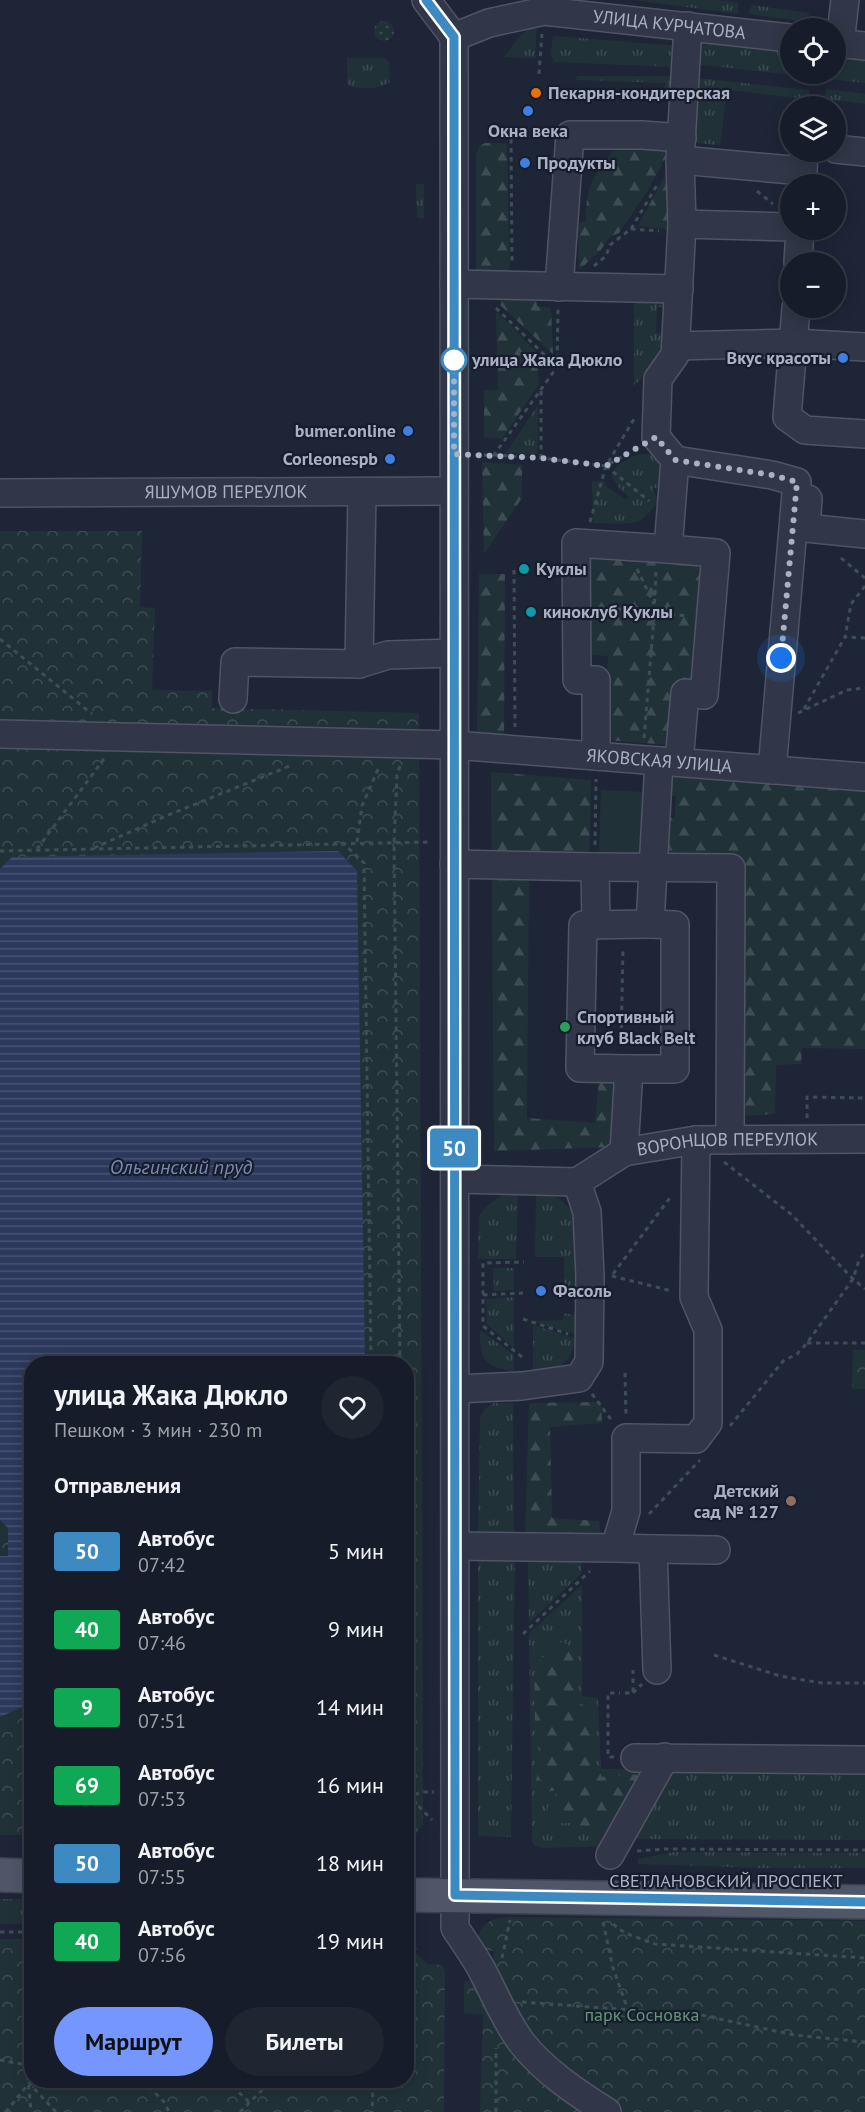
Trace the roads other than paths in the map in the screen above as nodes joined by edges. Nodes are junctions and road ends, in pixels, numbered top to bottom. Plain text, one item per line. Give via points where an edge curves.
1 (426, 0) edge
2 (845, 0) edge
3 (688, 26) junction
4 (454, 37) junction
5 (780, 37) edge
6 (847, 44) edge
7 (846, 150) edge
8 (865, 152) edge
9 (674, 158) junction
10 (803, 169) edge
11 (682, 224) junction
12 (780, 227) edge
13 (462, 283) junction
14 (559, 287) junction
15 (679, 289) junction
16 (795, 318) edge
17 (794, 343) junction
18 (676, 346) junction
19 (865, 347) edge
20 (865, 434) edge
21 (675, 460) junction
22 (797, 482) junction
23 (454, 491) junction
24 (362, 492) junction
25 (0, 493) edge
26 (865, 534) edge
27 (662, 549) junction
28 (454, 653) junction
29 (359, 664) junction
30 (233, 699) dead end
31 (0, 734) edge
32 (454, 745) junction
33 (596, 756) junction
34 (660, 761) junction
35 (772, 770) junction
36 (865, 777) edge
37 (454, 864) junction
38 (595, 867) junction
39 (652, 868) junction
40 (650, 924) junction
41 (596, 925) junction
42 (625, 1069) junction
43 (865, 1139) edge
44 (730, 1140) junction
45 (624, 1152) junction
46 (695, 1153) junction
47 (454, 1179) junction
48 (577, 1182) junction
49 (455, 1389) junction
50 (455, 1546) junction
51 (615, 1548) junction
52 (653, 1549) junction
53 (716, 1550) dead end
54 (657, 1670) dead end
55 (665, 1757) junction
56 (635, 1758) road end
57 (865, 1760) edge
58 (623, 1853) road end
59 (0, 1875) edge
60 (24, 1876) edge
61 (414, 1879) edge
62 (865, 1882) edge
63 (455, 1887) junction
64 (0, 1893) edge
65 (24, 1893) edge
66 (414, 1894) edge
67 (865, 1902) edge
68 (607, 2112) edge

1 - 4 street
2 - 6 street
3 - 4 street, УЛИЦА КУРЧАТОВА via 544,11 489,23
3 - 5 street, УЛИЦА КУРЧАТОВА
3 - 9 street
4 - 13 street
7 - 8 street
9 - 10 street
9 - 11 street
9 - 14 street via 642,135 570,135
11 - 12 street
11 - 15 street
13 - 14 street
13 - 23 street
14 - 15 street
15 - 18 street
16 - 17 street
17 - 18 street
17 - 19 street
17 - 20 street via 787,417 805,430
18 - 21 street via 675,356 658,379 656,437
21 - 22 street
21 - 27 street via 671,518
22 - 26 street via 809,492 806,528
22 - 35 street
23 - 24 street, ЯШУМОВ ПЕРЕУЛОК
23 - 28 street
24 - 25 street, ЯШУМОВ ПЕРЕУЛОК
24 - 29 street
27 - 33 street via 576,543 577,680 596,680
27 - 34 street via 717,553 704,695 684,693
28 - 29 street via 388,655
28 - 32 street
29 - 30 street via 235,662
31 - 32 street, ЯКОВСКАЯ УЛИЦА
32 - 33 street, ЯКОВСКАЯ УЛИЦА
32 - 37 street
33 - 34 street, ЯКОВСКАЯ УЛИЦА
34 - 35 street, ЯКОВСКАЯ УЛИЦА
34 - 39 street
35 - 36 street, ЯКОВСКАЯ УЛИЦА
37 - 38 street
37 - 47 street
38 - 39 street
38 - 41 street
39 - 40 street
39 - 44 street via 731,868
40 - 41 street
40 - 42 street via 675,925 675,1069
41 - 42 street via 583,926 580,1068
42 - 45 street
43 - 44 street, ВОРОНЦОВ ПЕРЕУЛОК
44 - 46 street, ВОРОНЦОВ ПЕРЕУЛОК
45 - 46 street, ВОРОНЦОВ ПЕРЕУЛОК
45 - 48 street, ВОРОНЦОВ ПЕРЕУЛОК
46 - 51 street via 694,1297 708,1330 708,1423 696,1439 626,1438 627,1511
47 - 48 street
47 - 49 street
48 - 49 street via 601,1276 589,1362 579,1378
49 - 50 street
50 - 51 street
50 - 63 street
51 - 52 street
52 - 53 street
52 - 54 street
55 - 56 street
55 - 57 street
55 - 58 street
59 - 60 main road
61 - 63 main road, СВЕТЛАНОВСКИЙ ПРОСПЕКТ
62 - 63 main road, СВЕТЛАНОВСКИЙ ПРОСПЕКТ
63 - 66 main road, СВЕТЛАНОВСКИЙ ПРОСПЕКТ
63 - 67 main road, СВЕТЛАНОВСКИЙ ПРОСПЕКТ
63 - 68 street via 455,1928 522,2043 543,2066
64 - 65 main road

